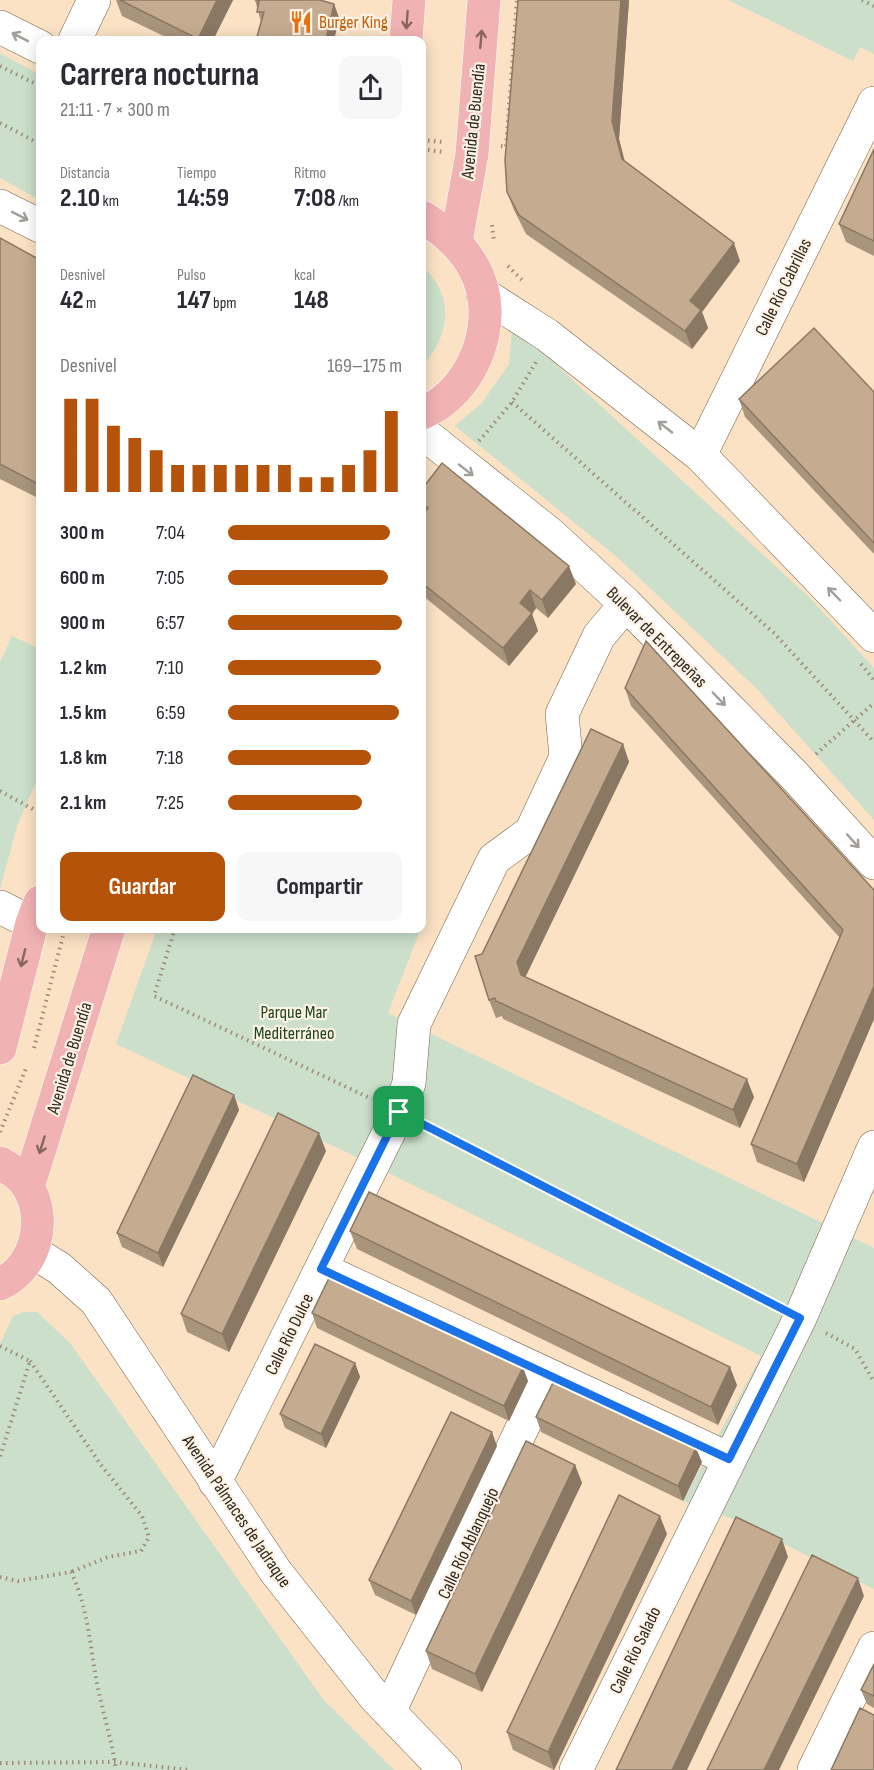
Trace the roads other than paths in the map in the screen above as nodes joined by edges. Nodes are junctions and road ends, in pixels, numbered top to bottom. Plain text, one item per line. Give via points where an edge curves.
1 (94, 0) edge
2 (409, 0) edge
3 (484, 0) edge
4 (0, 27) edge
5 (77, 36) edge
6 (406, 36) edge
7 (36, 45) edge
8 (870, 110) edge
9 (0, 206) edge
10 (426, 220) edge
11 (36, 224) edge
12 (456, 242) junction
13 (483, 294) junction
14 (426, 412) edge
15 (426, 435) edge
16 (700, 455) junction
17 (626, 604) junction
18 (874, 636) edge
19 (874, 863) edge
20 (0, 908) edge
21 (36, 912) edge
22 (107, 933) edge
23 (0, 1047) edge
24 (874, 1147) edge
25 (0, 1163) edge
26 (28, 1187) junction
27 (33, 1252) junction
28 (321, 1269) junction
29 (0, 1284) edge
30 (548, 1375) junction
31 (719, 1454) junction
32 (215, 1482) junction
33 (874, 1648) edge
34 (388, 1712) junction
35 (446, 1770) edge
36 (576, 1770) edge
37 (813, 1770) edge

1 - 5 street
2 -> 6 main road
12 -> 3 main road, Avenida de Buendía via 472,154
7 -> 4 street
8 - 16 street, Calle Río Cabrillas
9 -> 11 street
10 - 12 main road
12 - 13 main road via 475,270
13 - 14 main road via 485,323 480,349 466,377 446,399
16 -> 13 street via 550,338
15 -> 17 street, Bulevar de Entrepeñas via 549,533
18 -> 16 street
17 -> 19 street, Bulevar de Entrepeñas via 793,774
17 - 28 street, Calle Río Dulce via 599,636 562,714 566,757 531,832 494,859 414,1024 408,1083 399,1112
20 - 21 street
21 -> 23 main road
22 -> 26 main road, Avenida de Buendía
24 - 31 street, Calle Río Salado via 800,1318
25 - 26 main road
26 - 27 main road via 36,1215
27 - 29 main road via 21,1270
27 - 32 street, Avenida Pálmaces de Jadraque via 59,1268 96,1301
28 - 30 street
28 - 32 street, Calle Río Dulce
30 - 31 street
30 - 34 street, Calle Río Ablanquejo
31 - 36 street, Calle Río Salado via 694,1530
32 - 34 street, Avenida Pálmaces de Jadraque via 276,1572
33 - 37 street
34 - 35 street, Avenida Pálmaces de Jadraque

